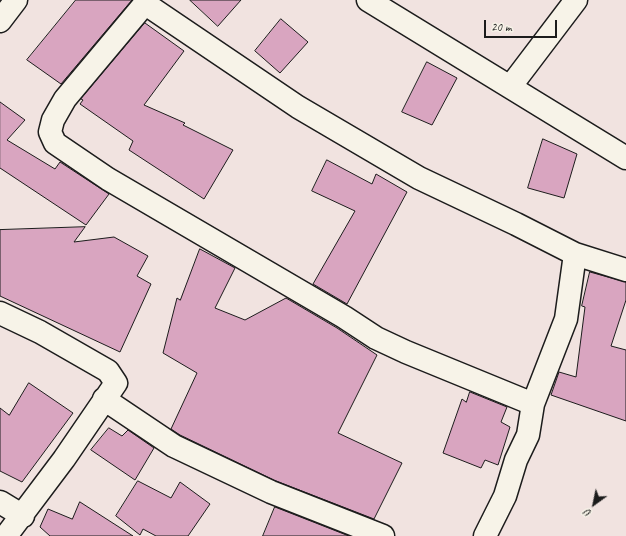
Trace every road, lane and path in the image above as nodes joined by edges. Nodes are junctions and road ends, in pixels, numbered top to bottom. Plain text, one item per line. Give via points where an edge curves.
1 (16, 0) edge
2 (368, 0) edge
3 (576, 0) edge
4 (146, 1) edge
5 (0, 21) edge
6 (510, 88) junction
7 (626, 158) edge
8 (575, 254) junction
9 (626, 270) edge
10 (0, 313) edge
11 (104, 399) junction
12 (532, 404) junction
13 (0, 502) edge
14 (23, 516) junction
15 (6, 536) edge
16 (383, 536) edge
17 (485, 536) edge

1 - 5 street
2 - 6 street
3 - 6 street
4 - 8 street via 298,107 419,178
4 - 12 street via 65,99 53,120 50,132 55,142 108,179 376,338
6 - 7 street
8 - 9 street
8 - 12 street via 566,319
10 - 11 street via 40,332 108,371 116,383
11 - 14 street
11 - 16 street via 174,446 271,492
12 - 17 street via 528,435 516,460 505,496
13 - 14 street
14 - 15 street

